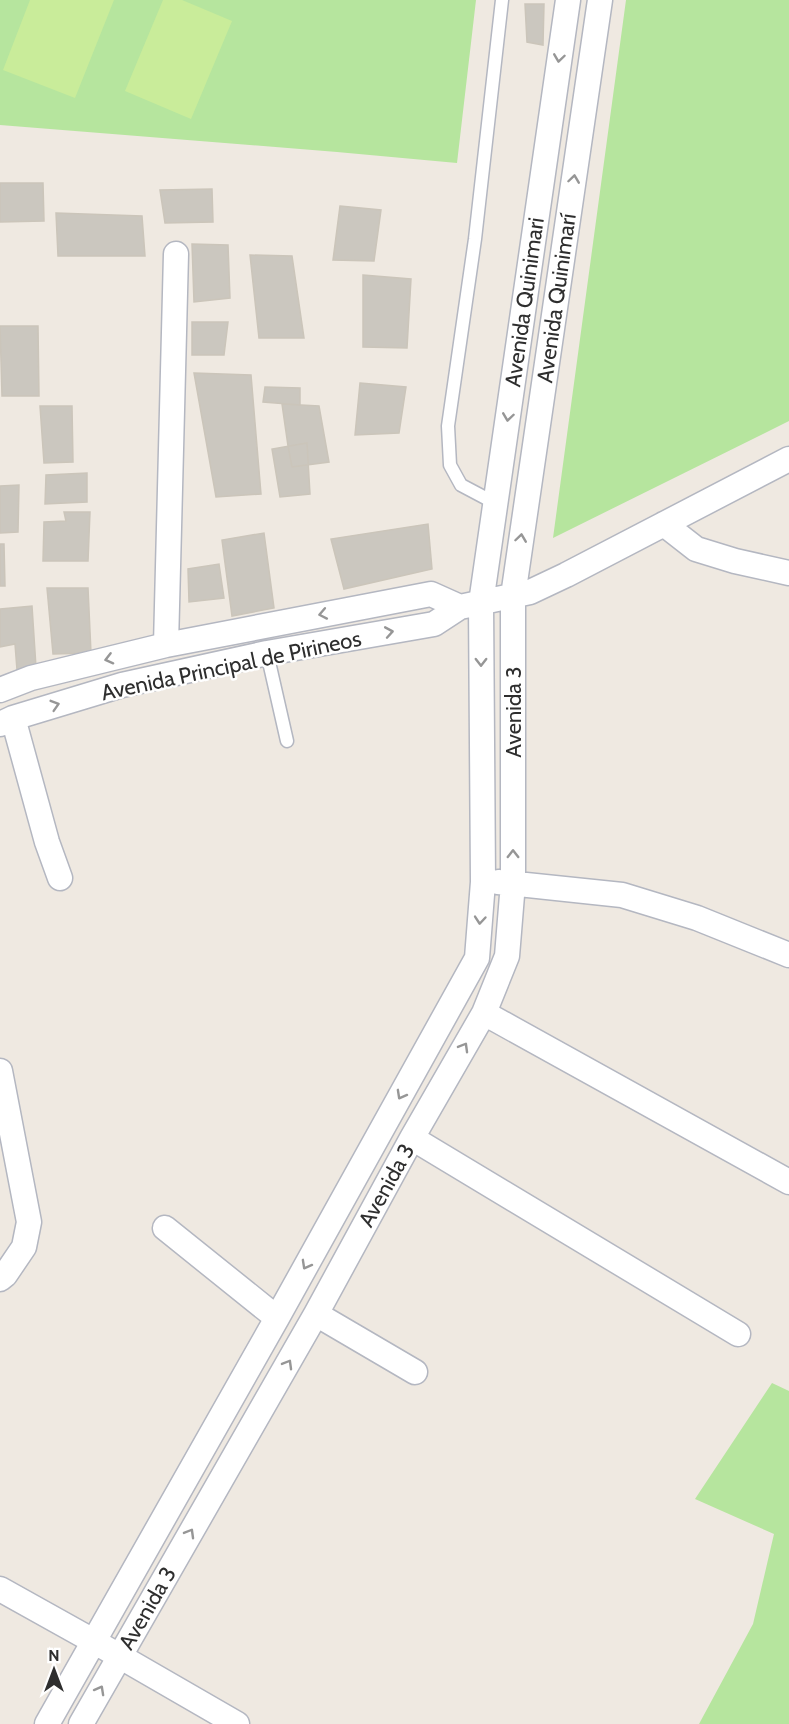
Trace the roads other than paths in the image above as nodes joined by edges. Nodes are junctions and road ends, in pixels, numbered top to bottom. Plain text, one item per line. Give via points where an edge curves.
1 (502, 0) edge
2 (568, 0) edge
3 (600, 0) edge
4 (176, 254) dead end
5 (789, 459) edge
6 (495, 503) junction
7 (664, 524) junction
8 (789, 573) edge
9 (513, 596) junction
10 (470, 605) junction
11 (166, 645) junction
12 (267, 653) junction
13 (0, 690) edge
14 (6, 721) edge
15 (287, 741) dead end
16 (60, 878) dead end
17 (483, 882) junction
18 (513, 883) junction
19 (789, 955) edge
20 (484, 1013) junction
21 (0, 1071) edge
22 (412, 1138) junction
23 (789, 1182) edge
24 (165, 1228) dead end
25 (0, 1279) edge
26 (316, 1314) junction
27 (277, 1318) junction
28 (738, 1334) dead end
29 (415, 1372) dead end
30 (0, 1589) edge
31 (95, 1642) junction
32 (119, 1656) junction
33 (47, 1724) edge
34 (81, 1724) edge
35 (237, 1724) edge

1 - 6 lane via 475,239 448,426 450,465 461,485
2 -> 6 street, Avenida Quinimari
9 -> 3 street, Avenida Quinimarí
4 - 11 street
5 - 7 street, Avenida Principal de Pirineos
6 - 10 street, Avenida Quinimari
7 - 8 street via 696,549
7 - 9 street, Avenida Principal de Pirineos via 566,575
9 - 10 street, Avenida Principal de Pirineos
18 -> 9 street, Avenida 3
10 -> 11 street, Avenida Principal de Pirineos via 431,594
12 -> 10 street, Avenida Principal de Pirineos via 434,624
10 -> 17 street, Avenida 3
11 -> 13 street, Avenida Principal de Pirineos via 31,678
14 -> 12 street, Avenida Principal de Pirineos via 122,685
12 - 15 lane
14 - 16 street
17 - 18 street
17 -> 27 street, Avenida 3 via 477,958
18 - 19 street via 622,895 697,918
18 - 20 street, Avenida 3 via 507,956
22 -> 20 street, Avenida 3
20 - 23 street
21 - 25 street via 29,1222 24,1247
22 - 26 street, Avenida 3
22 - 28 street
24 - 27 street
26 - 29 street
32 -> 26 street, Avenida 3
27 - 31 street, Avenida 3
30 - 31 street
31 - 32 street
31 - 33 street, Avenida 3
34 -> 32 street, Avenida 3
32 - 35 street

